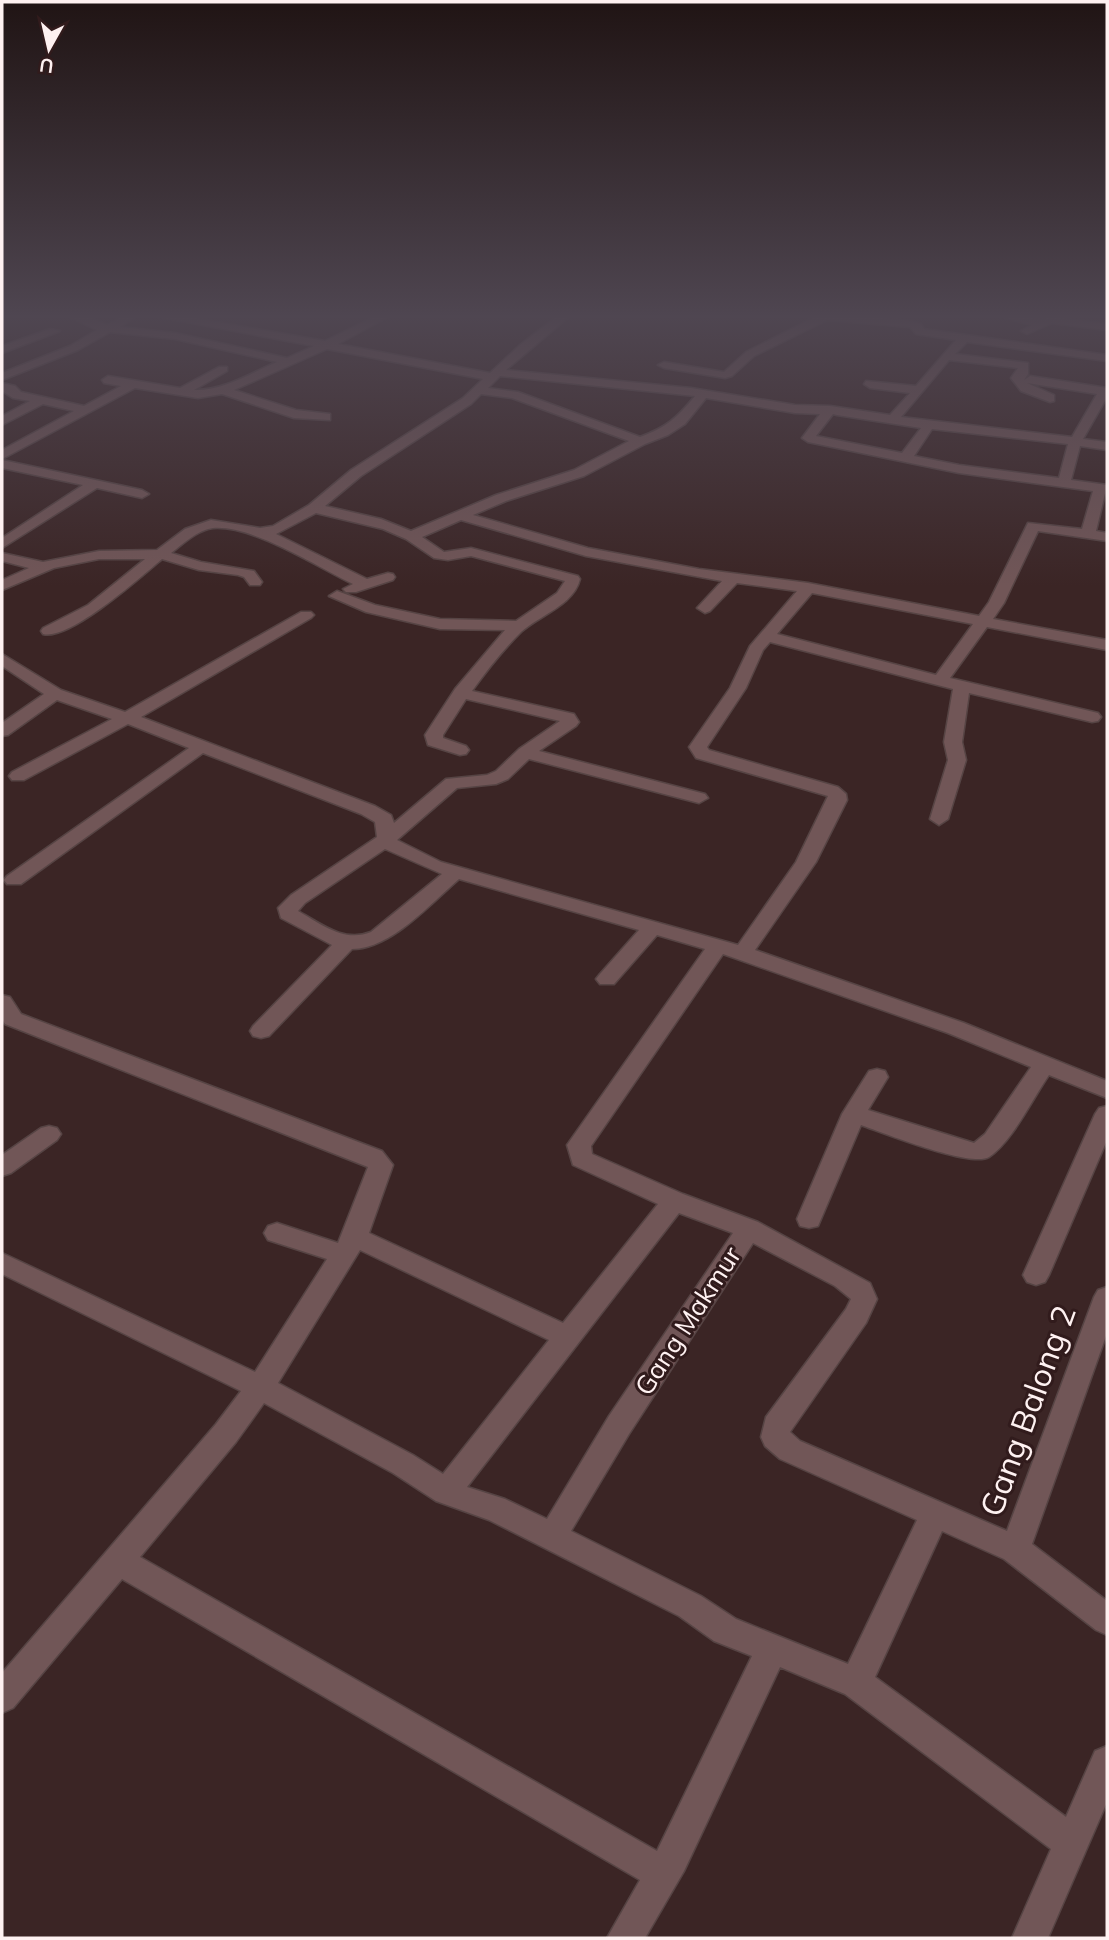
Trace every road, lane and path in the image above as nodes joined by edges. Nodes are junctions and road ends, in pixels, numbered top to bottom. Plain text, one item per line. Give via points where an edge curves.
1 (33, 405) edge
2 (62, 405) edge
3 (96, 405) edge
4 (266, 405) edge
5 (461, 405) edge
6 (538, 405) edge
7 (694, 405) edge
8 (768, 405) edge
9 (906, 405) edge
10 (1098, 405) edge
11 (86, 410) junction
12 (830, 410) junction
13 (326, 417) dead end
14 (893, 419) junction
15 (2, 421) edge
16 (929, 425) junction
17 (640, 441) junction
18 (1074, 442) junction
19 (1107, 446) edge
20 (2, 455) edge
21 (905, 459) junction
22 (2, 464) edge
23 (1064, 483) junction
24 (94, 484) junction
25 (1104, 489) edge
26 (142, 494) dead end
27 (314, 508) junction
28 (459, 515) junction
29 (260, 532) junction
30 (1088, 534) junction
31 (411, 536) junction
32 (1107, 537) edge
33 (2, 544) edge
34 (586, 552) junction
35 (160, 554) junction
36 (2, 557) edge
37 (42, 566) junction
38 (556, 573) junction
39 (735, 576) junction
40 (388, 578) dead end
41 (256, 582) dead end
42 (365, 584) junction
43 (2, 585) edge
44 (808, 587) junction
45 (705, 608) dead end
46 (306, 615) dead end
47 (985, 621) junction
48 (518, 626) junction
49 (49, 631) dead end
50 (765, 636) junction
51 (1107, 645) edge
52 (2, 659) edge
53 (941, 679) junction
54 (962, 686) junction
55 (461, 693) junction
56 (55, 695) junction
57 (124, 717) junction
58 (1092, 717) dead end
59 (2, 730) edge
60 (201, 747) junction
61 (460, 750) dead end
62 (525, 753) junction
63 (18, 776) dead end
64 (699, 798) dead end
65 (939, 820) dead end
66 (387, 839) junction
67 (455, 873) junction
68 (14, 880) dead end
69 (652, 928) junction
70 (345, 944) junction
71 (718, 946) junction
72 (743, 953) junction
73 (607, 979) dead end
74 (2, 1002) edge
75 (261, 1031) dead end
76 (1045, 1064) junction
77 (877, 1077) dead end
78 (1107, 1090) edge
79 (854, 1114) junction
80 (1107, 1114) edge
81 (49, 1134) dead end
82 (2, 1167) edge
83 (674, 1201) junction
84 (809, 1219) dead end
85 (749, 1229) junction
86 (277, 1233) dead end
87 (349, 1246) junction
88 (2, 1264) edge
89 (1036, 1275) dead end
90 (1107, 1297) edge
91 (568, 1337) junction
92 (260, 1387) junction
93 (446, 1492) junction
94 (934, 1516) junction
95 (552, 1537) junction
96 (1015, 1549) junction
97 (117, 1560) junction
98 (1107, 1620) edge
99 (772, 1649) junction
100 (856, 1683) junction
101 (5, 1686) edge
102 (1107, 1763) edge
103 (1071, 1842) junction
104 (663, 1874) junction
105 (625, 1938) edge
106 (1030, 1938) edge

1 - 15 street
2 - 11 street
3 - 11 street
4 - 13 street via 294,414
5 - 27 street via 347,479
6 - 17 street
7 - 17 street via 681,421
8 - 12 street
9 - 14 street
10 - 18 street
11 - 20 street
12 - 14 street
12 - 21 street via 808,438
14 - 16 street
16 - 18 street
16 - 21 street
17 - 28 street via 579,473
18 - 19 street
18 - 23 street
21 - 23 street
22 - 24 street
23 - 25 street
24 - 26 street
24 - 33 street
25 - 30 street
27 - 29 street via 277,530
27 - 31 street
28 - 31 street
28 - 34 street
29 - 35 street via 205,525
29 - 42 street
30 - 32 street
30 - 47 street via 1033,526
31 - 38 street via 438,555 471,552
34 - 38 street
34 - 39 street
35 - 37 street via 99,555
35 - 41 street via 199,566 240,571
35 - 49 street via 93,608
36 - 37 street
37 - 43 street
38 - 48 street via 573,579 569,590
39 - 44 street
39 - 45 street
40 - 42 street
42 - 48 street via 337,596 371,609 440,624
44 - 47 street
44 - 50 street
46 - 57 street
47 - 51 street
47 - 53 street
48 - 55 street
50 - 53 street
50 - 72 street via 699,751 832,791 838,800 806,862
52 - 56 street
53 - 54 street
54 - 58 street
54 - 65 street via 953,742 957,760
55 - 61 street via 433,735 434,741
55 - 62 street via 568,718 570,722
56 - 57 street
56 - 59 street
57 - 60 street
57 - 63 street
60 - 66 street via 368,810 384,819
60 - 68 street
62 - 64 street
62 - 66 street via 490,780 452,783
66 - 67 street via 393,847
66 - 70 street via 288,908 288,914
67 - 69 street
67 - 70 street via 378,937
69 - 71 street
69 - 73 street
70 - 75 street
71 - 72 street
71 - 83 street, Gang Makmur via 579,1144 581,1159
72 - 76 street via 896,1005
74 - 87 street via 13,1019 374,1157 381,1165
76 - 78 street
76 - 79 street via 993,1140 979,1152
77 - 79 street
79 - 84 street
80 - 89 street
81 - 82 street
83 - 85 street, Gang Makmur
83 - 91 street
85 - 94 street via 844,1279 861,1290 864,1299 776,1426 775,1437 790,1450
85 - 95 street, Gang Makmur
86 - 87 street
87 - 91 street
87 - 92 street
88 - 92 street
90 - 96 street, Gang Balong 2
91 - 93 street
92 - 93 street
92 - 97 street
93 - 95 street via 495,1508
94 - 96 street
94 - 100 street
95 - 99 street via 690,1606 725,1630
96 - 98 street
97 - 101 street
97 - 104 street
99 - 100 street
99 - 104 street
100 - 103 street
102 - 103 street
103 - 106 street
104 - 105 street

